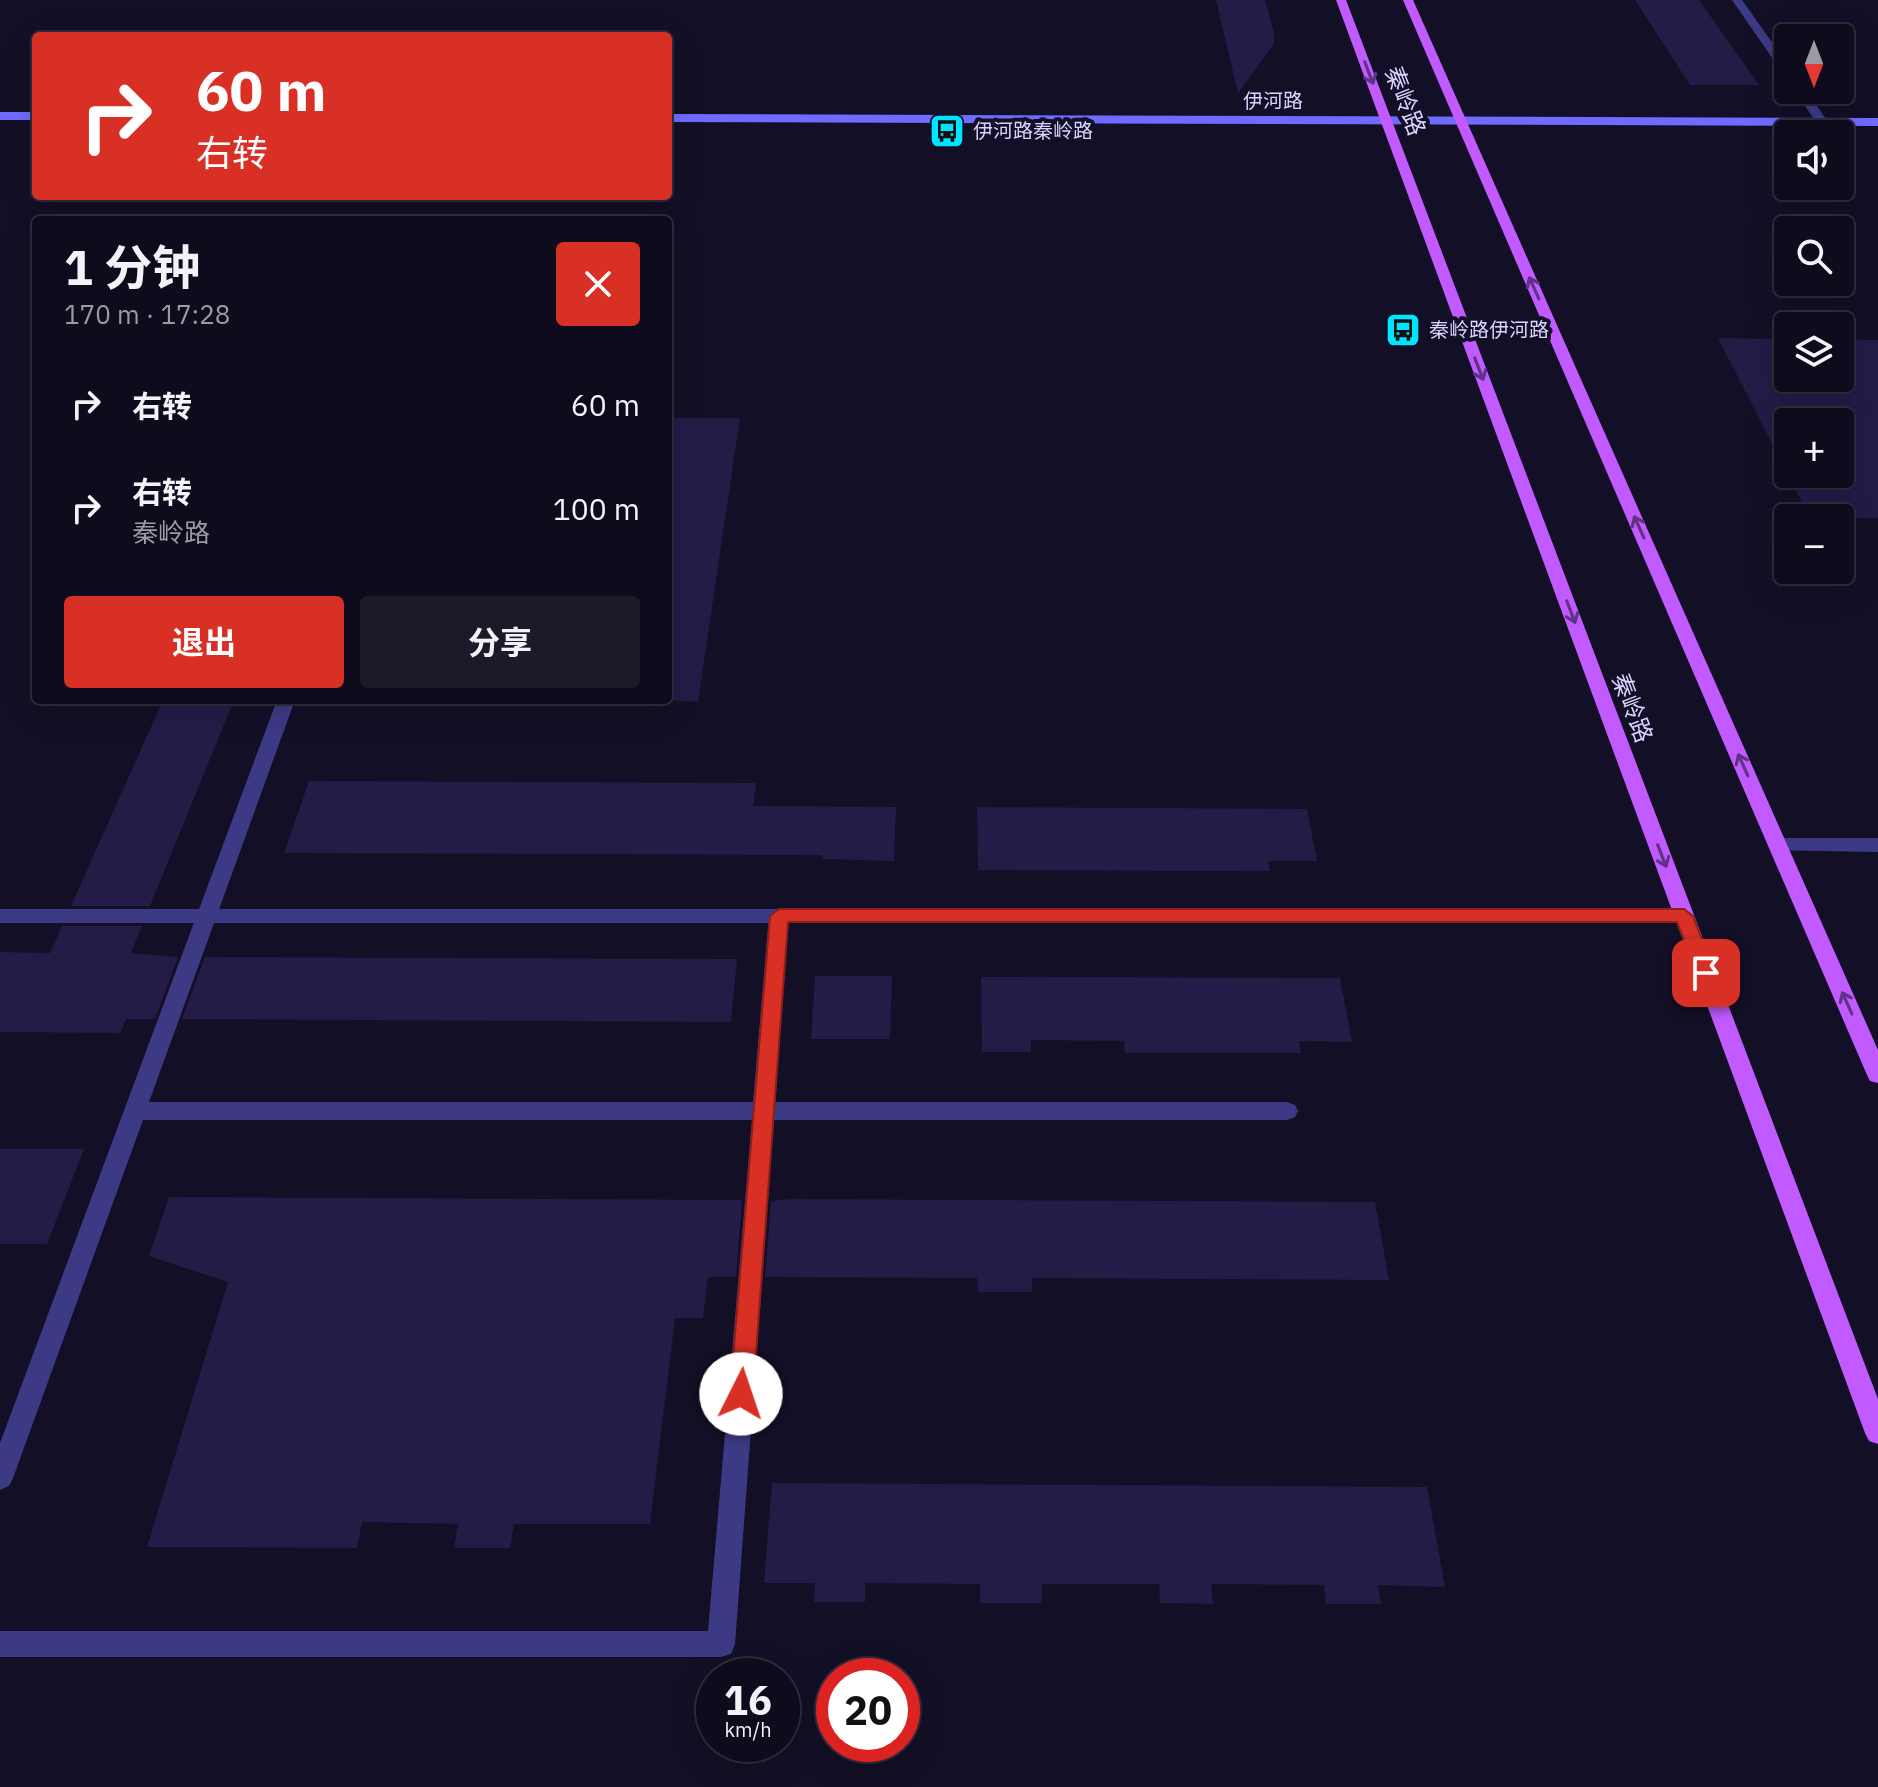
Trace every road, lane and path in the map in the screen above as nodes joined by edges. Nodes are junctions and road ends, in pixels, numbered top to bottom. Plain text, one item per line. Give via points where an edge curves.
1 (1341, 0) edge
2 (1408, 0) edge
3 (1737, 0) edge
4 (1774, 53) edge
5 (0, 116) edge
6 (32, 116) edge
7 (672, 118) edge
8 (1387, 121) junction
9 (1462, 122) junction
10 (1774, 122) edge
11 (1854, 122) edge
12 (1878, 122) edge
13 (285, 704) edge
14 (1778, 845) junction
15 (1878, 845) edge
16 (0, 916) edge
17 (207, 916) junction
18 (779, 916) junction
19 (1684, 916) junction
20 (1878, 1075) edge
21 (135, 1111) junction
22 (764, 1111) junction
23 (1287, 1111) dead end
24 (1878, 1433) edge
25 (0, 1478) edge
26 (0, 1644) edge

1 -> 8 main road, 秦岭路
2 - 9 main road, 秦岭路
3 - 4 street
5 - 6 street
7 - 8 street, 伊河路
8 - 9 street, 伊河路
8 -> 19 main road, 秦岭路
9 - 10 street, 伊河路
14 -> 9 main road, 秦岭路
11 - 12 street, 伊河路
13 - 17 street
14 - 15 street
20 -> 14 main road, 秦岭路
16 - 17 street
17 - 18 street
17 - 21 street
18 - 19 street
18 - 22 street
19 - 24 main road, 秦岭路
21 - 22 street
21 - 25 street
22 - 23 street
22 - 26 street via 721,1644

